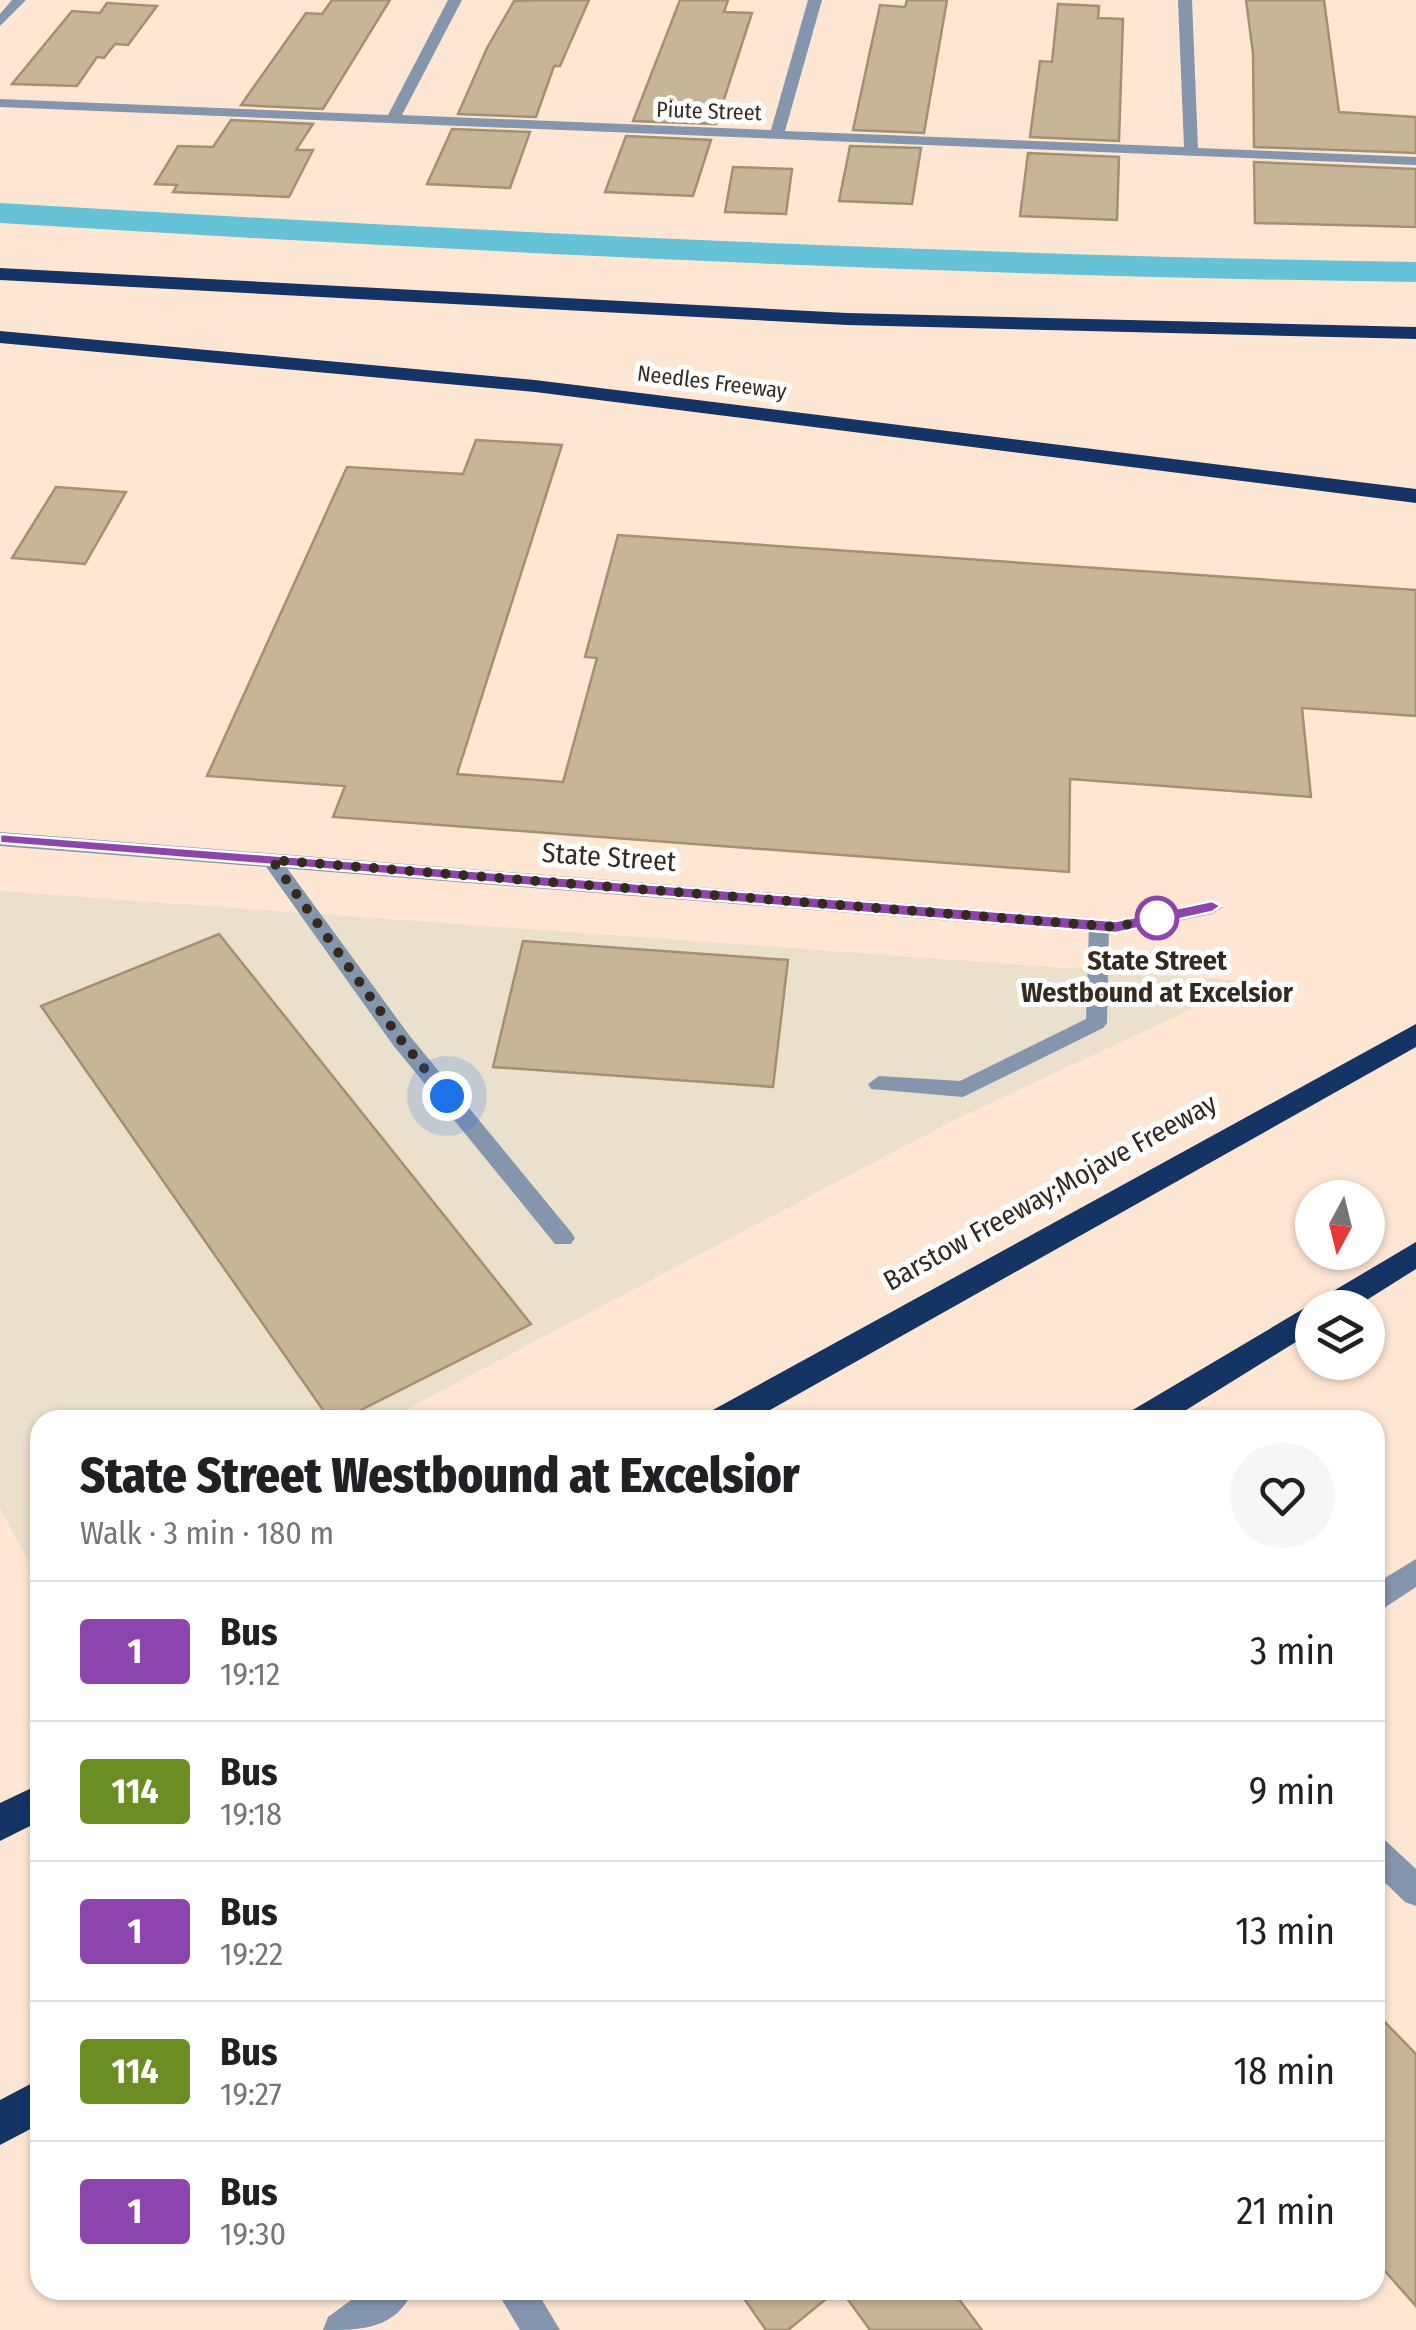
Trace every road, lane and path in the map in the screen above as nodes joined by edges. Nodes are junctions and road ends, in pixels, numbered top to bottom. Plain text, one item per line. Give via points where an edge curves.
1 (20, 0) edge
2 (456, 0) edge
3 (815, 0) edge
4 (1185, 0) edge
5 (0, 22) edge
6 (0, 104) edge
7 (392, 120) junction
8 (776, 136) junction
9 (1191, 152) junction
10 (1416, 161) edge
11 (0, 274) edge
12 (1416, 333) edge
13 (0, 337) edge
14 (1416, 496) edge
15 (0, 839) edge
16 (272, 860) junction
17 (1212, 906) dead end
18 (1099, 926) junction
19 (1416, 1034) edge
20 (879, 1084) dead end
21 (564, 1238) dead end
22 (1416, 1254) edge
23 (1357, 1290) edge
24 (1295, 1327) edge
25 (740, 1410) edge
26 (1159, 1410) edge
27 (1416, 1571) edge
28 (1385, 1594) edge
29 (30, 1806) edge
30 (0, 1823) edge
31 (1385, 1862) edge
32 (1416, 1891) edge
33 (30, 2106) edge
34 (0, 2124) edge
35 (382, 2300) edge
36 (521, 2300) edge
37 (341, 2330) edge
38 (542, 2330) edge

1 - 5 street
2 - 7 street
3 - 8 street
4 - 9 street
6 - 7 street, Piute Street
7 - 8 street, Piute Street
8 - 9 street, Piute Street
9 - 10 street, Piute Street
11 - 12 highway via 789,317
13 - 14 highway, Needles Freeway via 535,386
15 - 16 street, State Street
16 - 18 street, State Street
16 - 21 lane via 401,1040
17 - 18 street, State Street
18 - 20 lane via 1096,1023 963,1089
19 - 25 highway, Barstow Freeway;Mojave Freeway
22 - 23 highway
24 - 26 highway
27 - 28 street
29 - 30 highway
31 - 32 street
33 - 34 highway
35 - 37 street
36 - 38 street

